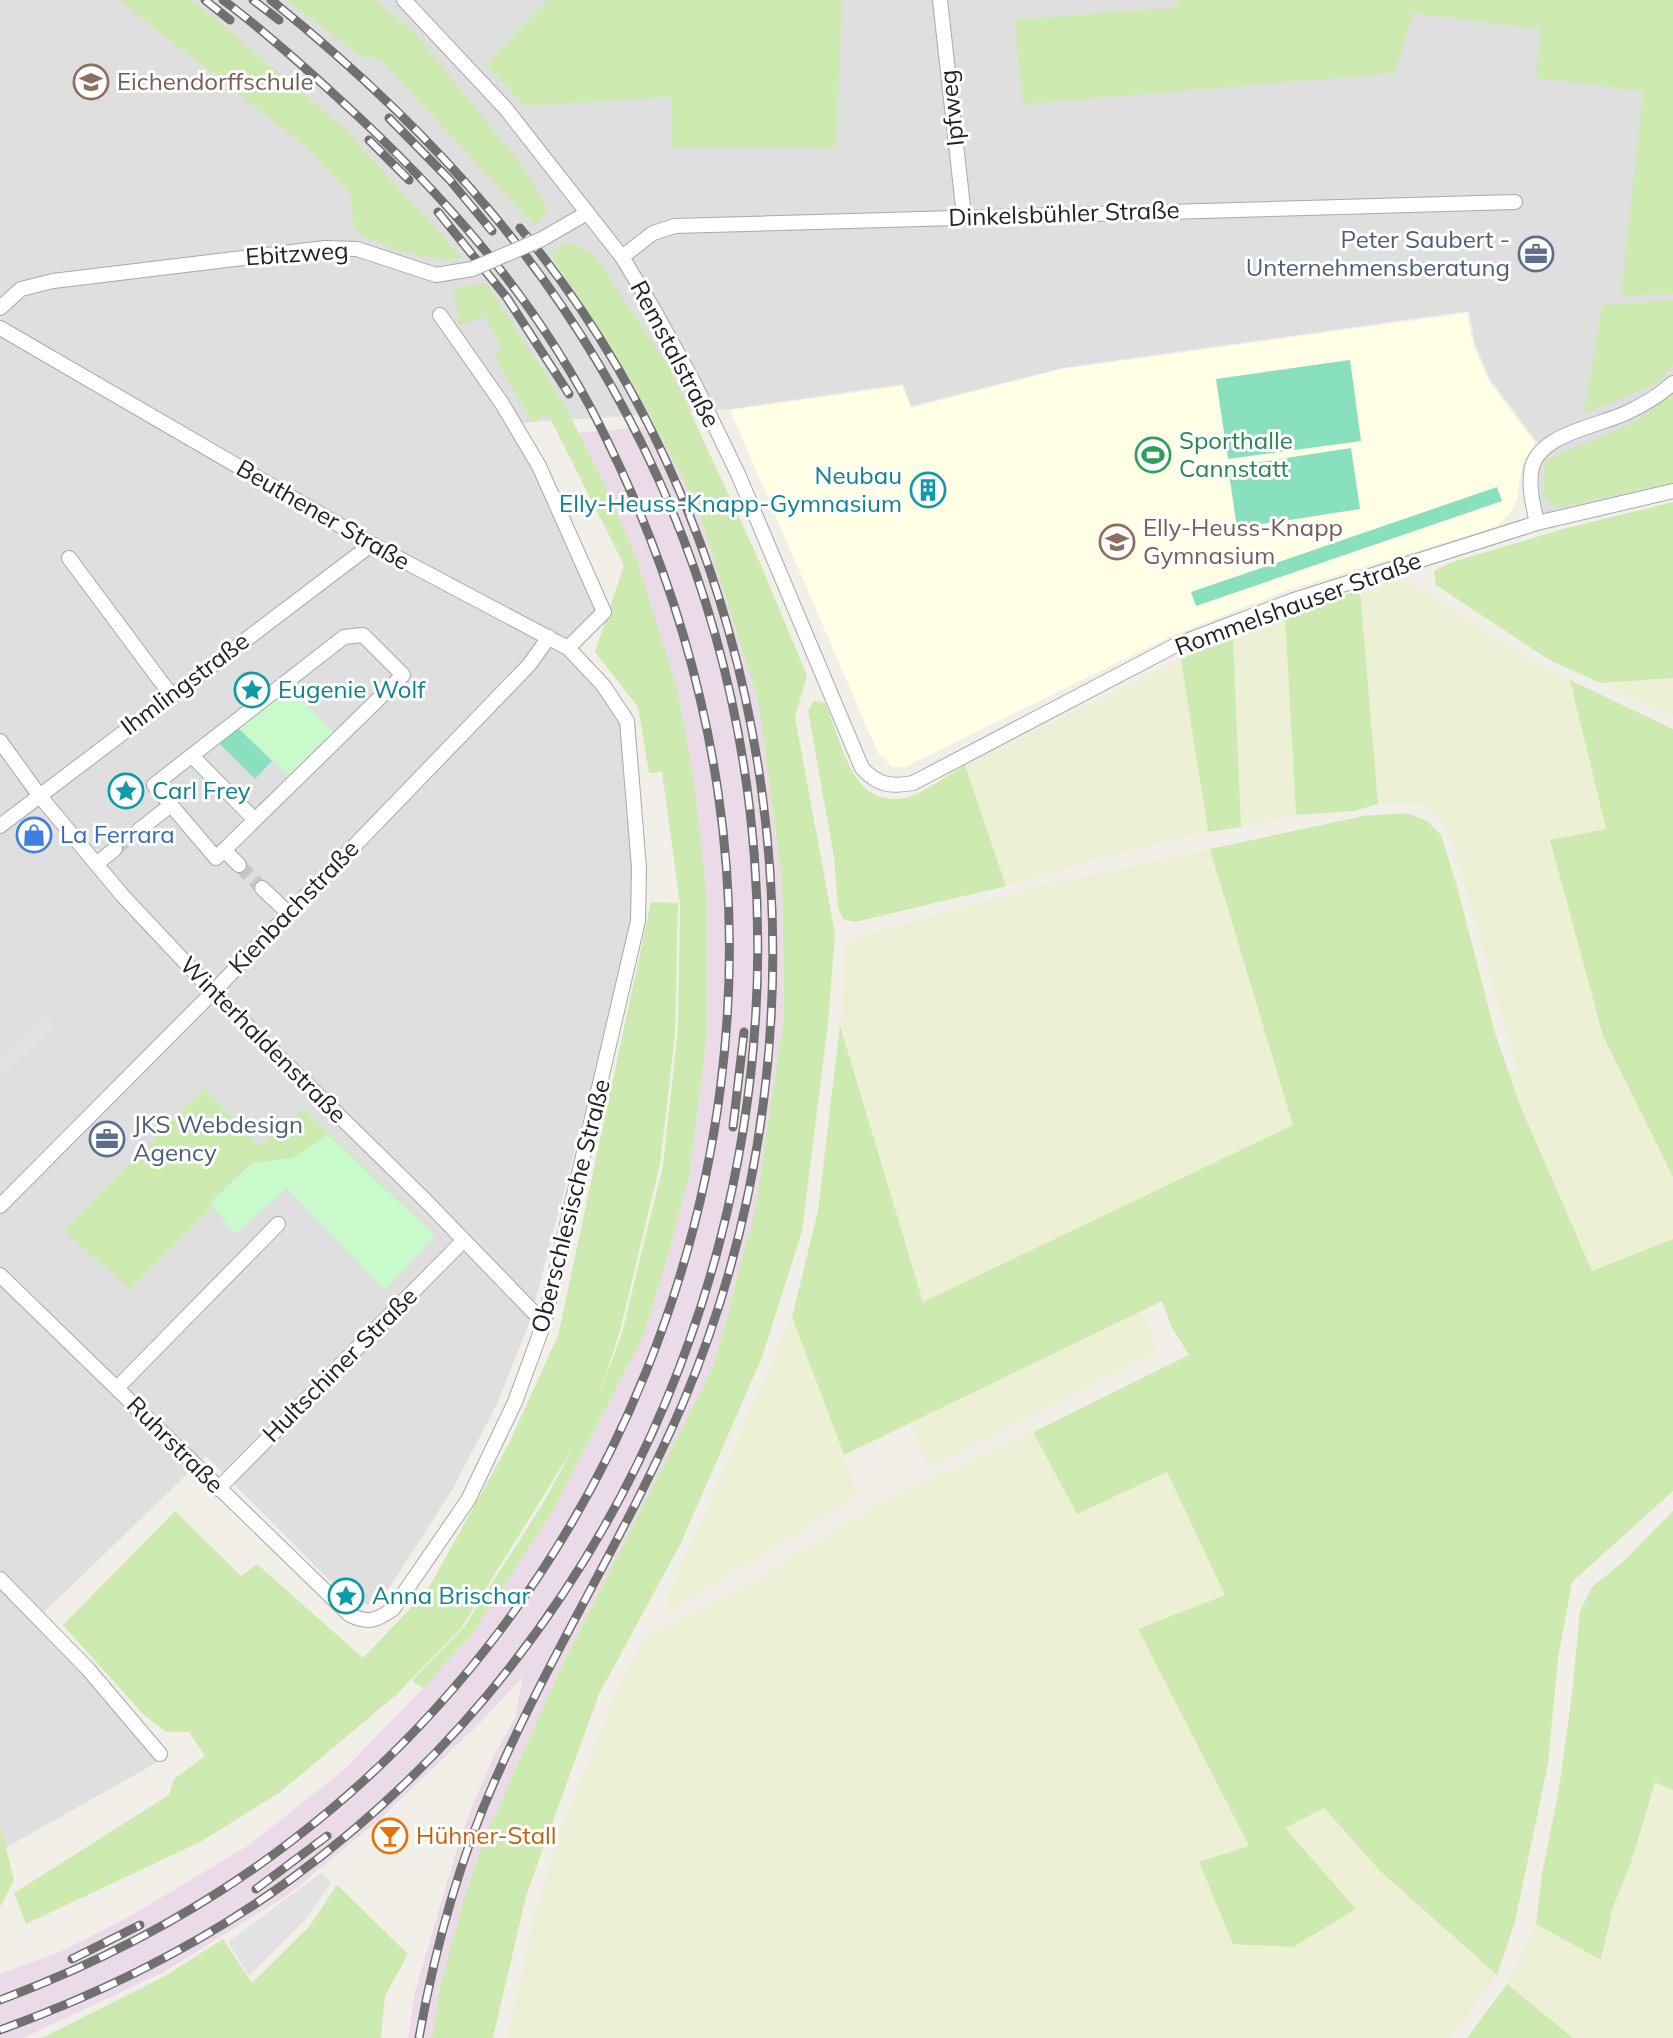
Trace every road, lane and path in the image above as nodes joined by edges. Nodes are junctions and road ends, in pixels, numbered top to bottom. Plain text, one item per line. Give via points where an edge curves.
1 (940, 0) edge
2 (406, 1) edge
3 (1515, 202) dead end
4 (587, 213) junction
5 (964, 216) junction
6 (622, 257) junction
7 (0, 308) edge
8 (440, 315) dead end
9 (0, 328) edge
10 (1673, 383) edge
11 (1673, 491) edge
12 (1537, 523) junction
13 (372, 544) junction
14 (69, 558) dead end
15 (549, 637) junction
16 (568, 648) junction
17 (171, 695) junction
18 (627, 721) joint
19 (0, 741) edge
20 (192, 756) junction
21 (898, 785) joint
22 (39, 795) junction
23 (171, 805) junction
24 (255, 820) junction
25 (0, 826) edge
26 (139, 830) tunnel mouth
27 (115, 849) tunnel mouth
28 (224, 850) junction
29 (96, 864) junction
30 (239, 865) tunnel mouth
31 (262, 888) tunnel mouth
32 (288, 913) junction
33 (213, 992) junction
34 (0, 1206) edge
35 (278, 1224) dead end
36 (463, 1241) junction
37 (0, 1275) edge
38 (544, 1323) junction
39 (117, 1388) junction
40 (218, 1489) junction
41 (0, 1579) edge
42 (350, 1615) joint
43 (160, 1754) dead end

1 - 5 street, Ipfweg
2 - 4 street, Remstalstraße via 506,109
3 - 5 street, Dinkelsbühler Straße
4 - 6 street, Remstalstraße
4 - 7 street, Ebitzweg, bridge via 472,269 436,275 357,249 325,248 53,281 21,289
5 - 6 street, Dinkelsbühler Straße via 675,226 653,233
6 - 21 street, Remstalstraße via 693,381 738,474 862,768 882,784
8 - 16 street via 539,466 604,612
9 - 13 street, Beuthener Straße
10 - 12 street via 1625,414 1545,447 1532,467
11 - 12 street, Rommelshauser Straße
12 - 21 street, Rommelshauser Straße via 1291,601 1176,645 913,783
13 - 15 street, Beuthener Straße
13 - 17 street, Ihmlingstraße
14 - 17 street
15 - 16 street, Beuthener Straße
15 - 32 street, Kienbachstraße via 529,665
16 - 18 street, Beuthener Straße
17 - 22 street, Ihmlingstraße
18 - 38 street, Oberschlesische Straße via 638,921
19 - 22 street, Winterhaldenstraße
20 - 23 street via 154,785
20 - 24 street
20 - 24 street via 344,637 363,635 403,675
22 - 25 street, Ihmlingstraße
22 - 29 street, Winterhaldenstraße
23 - 26 street
23 - 28 street via 216,858
24 - 28 street
27 - 29 street
28 - 30 street
29 - 33 street, Winterhaldenstraße
31 - 32 street
32 - 33 street, Kienbachstraße
33 - 34 street, Kienbachstraße
33 - 36 street, Winterhaldenstraße
35 - 39 street
36 - 38 street, Winterhaldenstraße
36 - 40 street, Hultschiner Straße
37 - 39 street, Ruhrstraße
38 - 42 street, Oberschlesische Straße via 515,1402 468,1500 393,1609 375,1621
39 - 40 street, Ruhrstraße
40 - 42 street, Ruhrstraße
41 - 43 street via 88,1669

